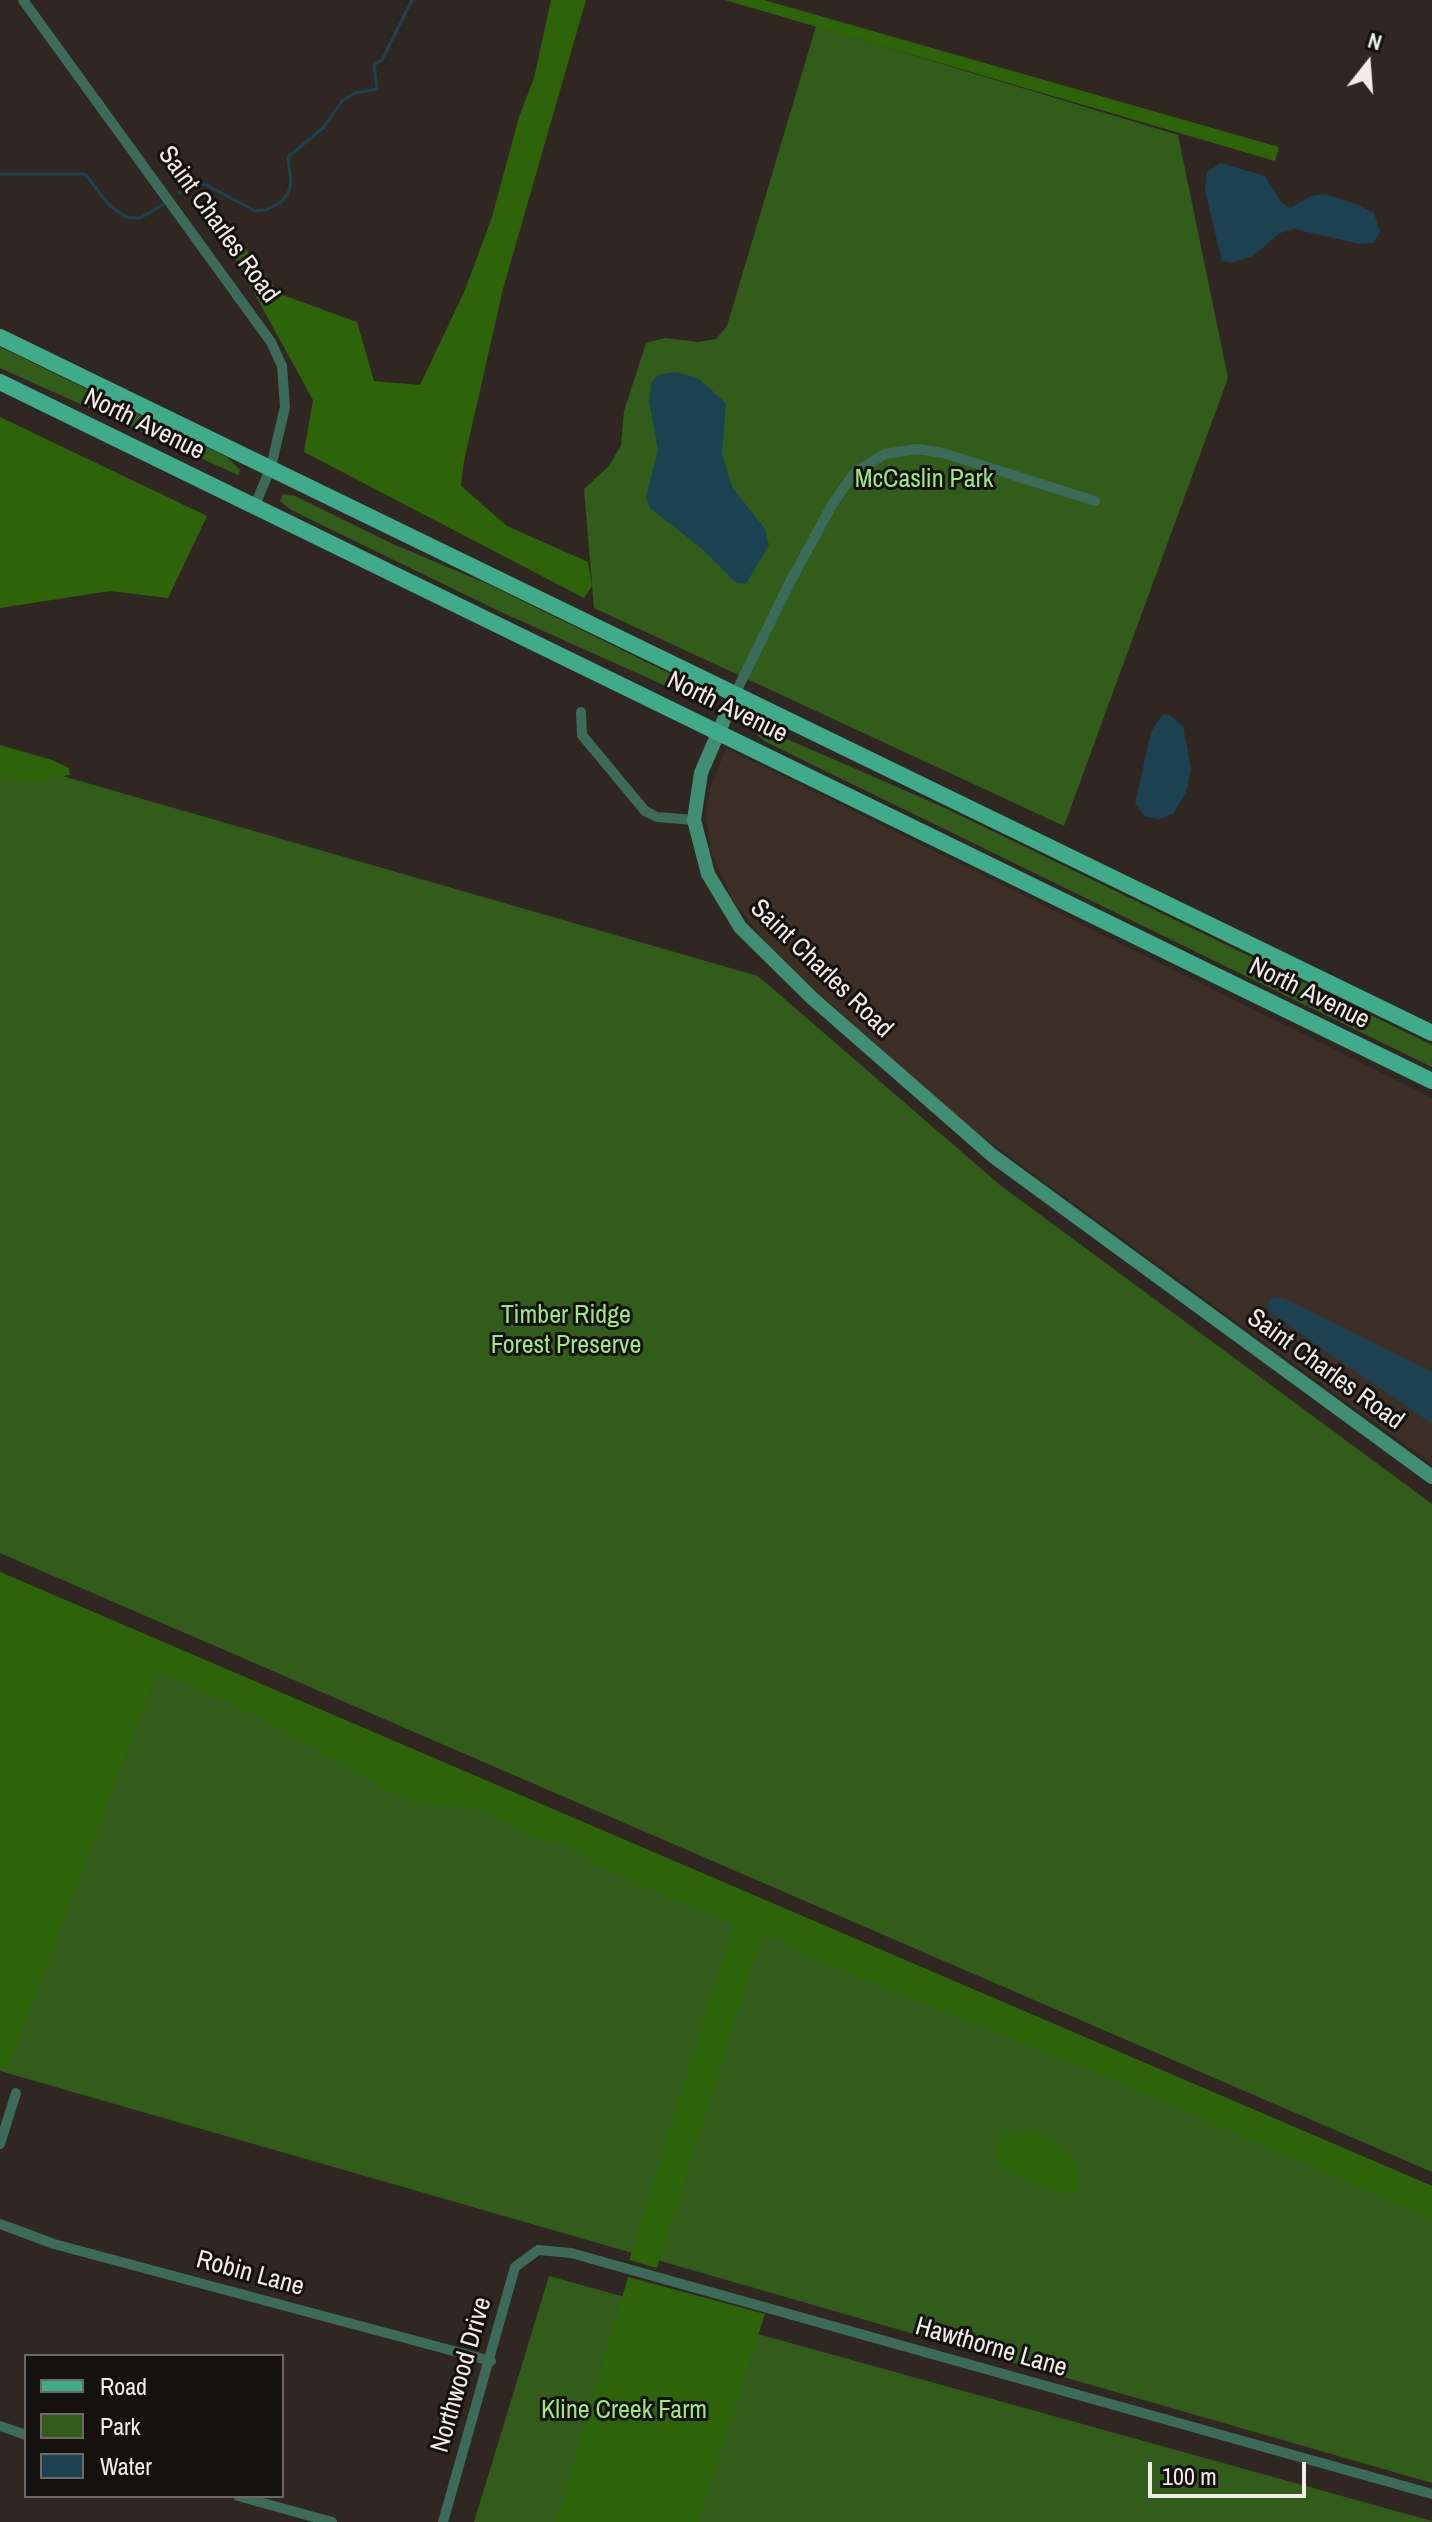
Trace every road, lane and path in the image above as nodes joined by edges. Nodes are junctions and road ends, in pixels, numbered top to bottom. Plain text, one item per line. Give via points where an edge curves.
1 (23, 0) edge
2 (0, 337) edge
3 (0, 382) edge
4 (271, 467) junction
5 (1095, 501) dead end
6 (255, 505) junction
7 (735, 694) junction
8 (581, 712) dead end
9 (718, 730) junction
10 (694, 820) junction
11 (1432, 1033) edge
12 (1432, 1081) edge
13 (1432, 1477) edge
14 (16, 2093) dead end
15 (0, 2144) edge
16 (0, 2224) edge
17 (538, 2250) joint
18 (491, 2361) junction
19 (0, 2426) edge
20 (24, 2434) edge
21 (1432, 2494) edge
22 (245, 2498) edge
23 (332, 2522) edge
24 (443, 2522) edge

1 - 4 street, Saint Charles Road via 271,342 286,385
2 - 4 main road, North Avenue
3 - 6 main road, North Avenue
4 - 6 street, Saint Charles Road
4 - 7 main road, North Avenue
5 - 7 street, Saint Charles Road via 943,453 917,449 885,454 855,472 832,505
6 - 9 main road, North Avenue
7 - 9 street, Saint Charles Road
7 - 11 main road, North Avenue
8 - 10 street via 582,735 645,811
9 - 10 street, Saint Charles Road via 698,786
9 - 12 main road, North Avenue
10 - 13 street, Saint Charles Road via 708,874 726,909 812,998 993,1156
14 - 15 street
16 - 18 street, Robin Lane via 54,2244
17 - 18 street, Northwood Drive via 515,2267
17 - 21 street, Hawthorne Lane via 571,2253
18 - 24 street, Northwood Drive
19 - 20 street
22 - 23 street

